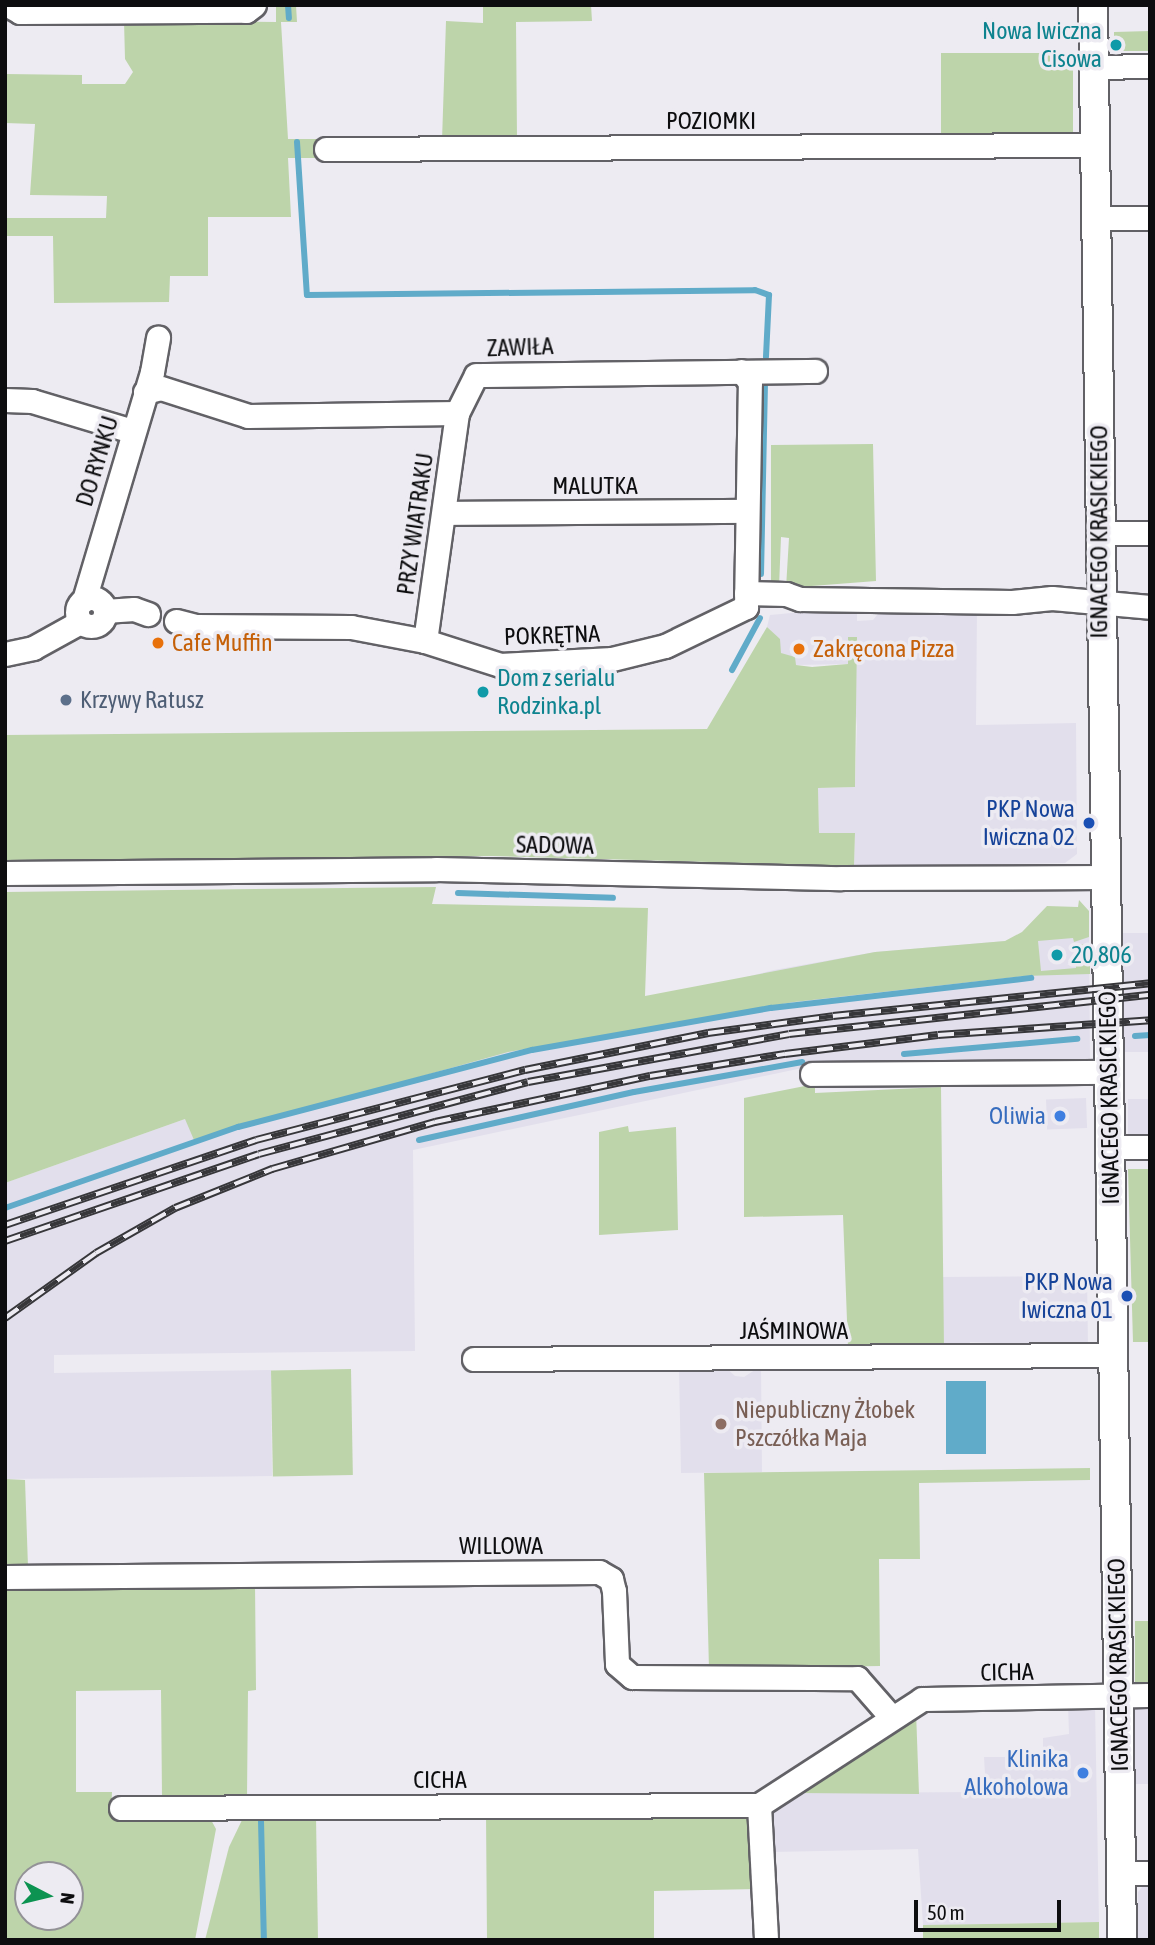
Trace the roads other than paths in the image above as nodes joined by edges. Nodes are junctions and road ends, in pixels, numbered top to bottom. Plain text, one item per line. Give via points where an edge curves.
1 (8, 5) edge
2 (254, 5) edge
3 (1093, 5) edge
4 (1150, 66) edge
5 (1094, 67) junction
6 (1096, 145) junction
7 (326, 149) dead end
8 (1097, 218) junction
9 (1150, 218) edge
10 (158, 338) dead end
11 (741, 371) junction
12 (815, 371) dead end
13 (145, 392) junction
14 (5, 400) edge
15 (457, 413) junction
16 (132, 431) junction
17 (746, 511) junction
18 (444, 513) junction
19 (1099, 533) junction
20 (1150, 533) edge
21 (746, 600) junction
22 (1100, 604) junction
23 (1150, 607) edge
24 (82, 611) junction
25 (148, 614) dead end
26 (176, 621) dead end
27 (425, 641) junction
28 (5, 654) edge
29 (5, 873) edge
30 (1103, 877) junction
31 (1108, 1072) junction
32 (812, 1074) dead end
33 (1110, 1147) junction
34 (1150, 1147) edge
35 (1114, 1355) junction
36 (474, 1359) dead end
37 (5, 1577) edge
38 (1150, 1695) edge
39 (1119, 1696) junction
40 (892, 1718) junction
41 (759, 1805) junction
42 (121, 1808) dead end
43 (1122, 1873) junction
44 (1150, 1873) edge
45 (766, 1940) edge
46 (1122, 1940) edge

1 - 2 street via 20,12 246,11
3 - 5 street, IGNACEGO KRASICKIEGO
4 - 5 street
5 - 6 street, IGNACEGO KRASICKIEGO
6 - 7 street, POZIOMKI
6 - 8 street, IGNACEGO KRASICKIEGO
8 - 9 street
8 - 19 street, IGNACEGO KRASICKIEGO
10 - 13 street, DO RYNKU
11 - 12 street
11 - 15 street, ZAWIŁA via 482,373 472,380
11 - 17 street via 750,382
13 - 15 street via 161,388 248,416
13 - 16 street, DO RYNKU
14 - 16 street via 32,401
15 - 18 street, PRZY WIATRAKU
16 - 24 street, DO RYNKU
17 - 18 street, MALUTKA
17 - 21 street
18 - 27 street, PRZY WIATRAKU
19 - 20 street
19 - 22 street, IGNACEGO KRASICKIEGO
21 - 22 street via 786,594 800,599 1012,602 1052,598
21 - 27 street, POKRĘTNA via 665,646 611,659 500,665
22 - 23 street
22 - 30 street, IGNACEGO KRASICKIEGO
24 - 25 street via 94,598 105,611 134,609
24 - 28 street via 33,649
26 - 27 street, POKRĘTNA via 196,626 321,625
29 - 30 street, SADOWA via 436,869 841,878
30 - 31 street, IGNACEGO KRASICKIEGO
31 - 32 street
31 - 33 street, IGNACEGO KRASICKIEGO
33 - 34 street
33 - 35 street, IGNACEGO KRASICKIEGO
35 - 36 street, JAŚMINOWA
35 - 39 street, IGNACEGO KRASICKIEGO
37 - 40 street, WILLOWA via 599,1572 611,1579 614,1591 617,1664 632,1677 857,1678
38 - 39 street, CICHA
39 - 40 street, CICHA via 922,1699
39 - 43 street, IGNACEGO KRASICKIEGO
40 - 41 street, CICHA
41 - 42 street, CICHA
41 - 45 street
43 - 44 street
43 - 46 street, IGNACEGO KRASICKIEGO

